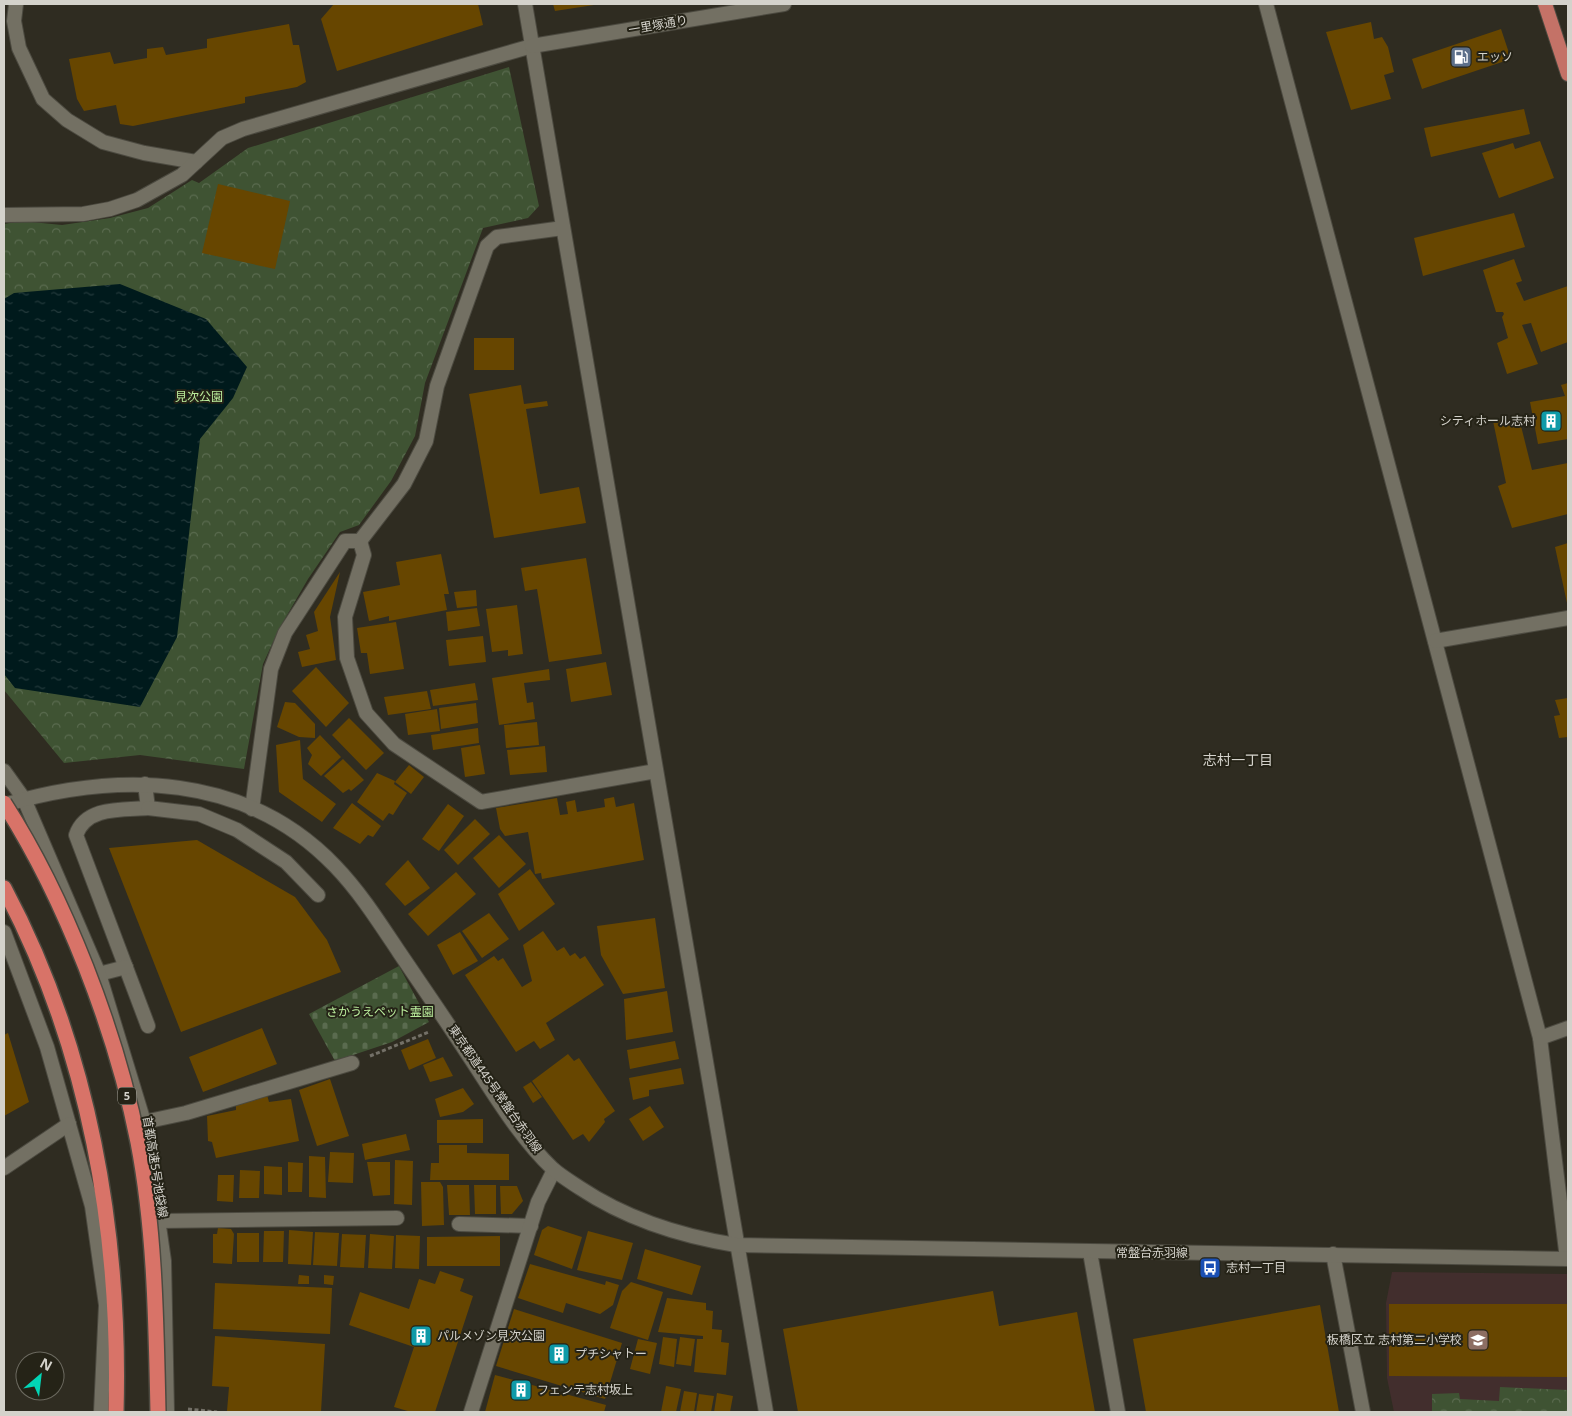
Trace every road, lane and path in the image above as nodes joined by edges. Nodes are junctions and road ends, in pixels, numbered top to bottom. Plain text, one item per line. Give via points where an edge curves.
1 (16, 4) edge
2 (525, 4) edge
3 (784, 4) edge
4 (1266, 4) edge
5 (1545, 4) edge
6 (532, 46) junction
7 (1568, 74) edge
8 (196, 162) junction
9 (4, 215) edge
10 (563, 228) junction
11 (360, 541) junction
12 (1568, 618) edge
13 (1435, 641) junction
14 (656, 770) junction
15 (4, 771) edge
16 (145, 784) junction
17 (24, 799) junction
18 (4, 804) edge
19 (148, 808) junction
20 (252, 809) junction
21 (4, 888) edge
22 (318, 894) dead end
23 (4, 932) edge
24 (126, 968) junction
25 (99, 974) junction
26 (449, 1025) junction
27 (148, 1026) dead end
28 (1568, 1028) edge
29 (1540, 1038) junction
30 (352, 1063) joint
31 (144, 1122) junction
32 (69, 1124) junction
33 (4, 1168) edge
34 (554, 1170) junction
35 (397, 1218) dead end
36 (158, 1221) junction
37 (459, 1224) dead end
38 (530, 1226) junction
39 (736, 1245) junction
40 (1090, 1252) junction
41 (1333, 1254) junction
42 (1568, 1259) edge
43 (165, 1411) edge
44 (101, 1412) edge
45 (116, 1412) edge
46 (218, 1412) edge
47 (471, 1412) edge
48 (766, 1412) edge
49 (1118, 1412) edge
50 (1363, 1412) edge

1 - 8 street via 14,21 19,48 43,99 67,120 103,142
2 - 6 street
3 - 6 street, 一里塚通り
4 - 13 street
5 - 7 highway
6 - 8 street, 一里塚通り via 243,129 222,138
6 - 10 street
8 - 9 street, 一里塚通り via 182,175 137,200 110,208 83,214
10 - 11 street via 497,238 487,246 437,386 426,442 404,484
10 - 14 street
11 - 14 street via 364,555 344,617 347,658 366,713 394,744 481,802
11 - 20 street via 345,541 285,633 270,669
12 - 13 street
13 - 29 street
14 - 39 street
15 - 17 street
16 - 17 street, 東京都道445号常盤台赤羽線 via 95,786
16 - 19 street
16 - 20 street, 東京都道445号常盤台赤羽線 via 194,790
17 - 18 street, 東京都道445号常盤台赤羽線
17 - 25 street
18 - 43 highway, 首都高速5号池袋線 / 5, bridge via 52,892 88,974 124,1083 138,1142 150,1226
19 - 22 street via 199,814 237,830 286,862
19 - 24 street via 96,813 81,823 76,835
20 - 26 street, 東京都道445号常盤台赤羽線 via 301,837 334,864 363,897
21 - 45 highway via 48,986 67,1038 97,1153 115,1307
23 - 32 street via 47,1047
24 - 25 street
24 - 27 street
25 - 31 street
26 - 30 path
26 - 34 street, 東京都道445号常盤台赤羽線 via 524,1136
28 - 29 street
29 - 42 street
30 - 31 street via 186,1113
31 - 36 street
32 - 33 street
32 - 44 street via 92,1206 106,1306
34 - 38 street
34 - 39 street, 東京都道445号常盤台赤羽線 via 605,1204 664,1230
35 - 36 street
36 - 43 street via 164,1261
37 - 38 street
38 - 47 street
39 - 40 street, 常盤台赤羽線
39 - 48 street
40 - 41 street, 常盤台赤羽線
40 - 49 street
41 - 42 street, 常盤台赤羽線
41 - 50 street
43 - 46 path

